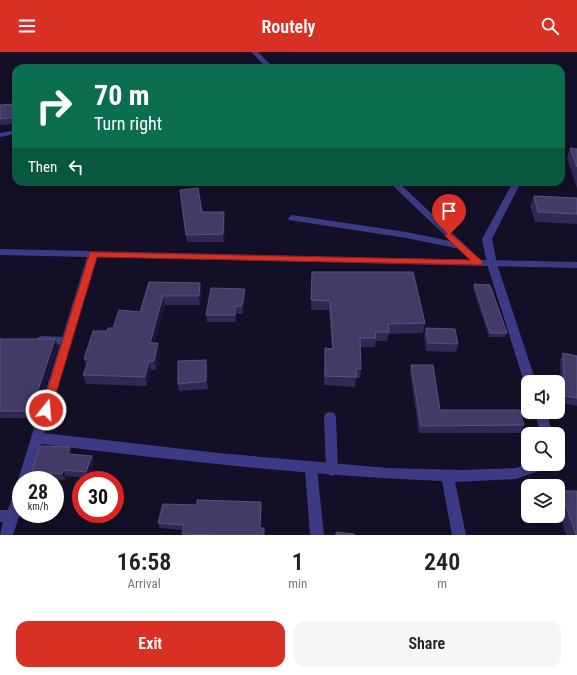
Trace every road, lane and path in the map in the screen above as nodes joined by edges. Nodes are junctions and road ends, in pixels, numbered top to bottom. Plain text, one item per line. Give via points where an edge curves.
1 (254, 52) edge
2 (267, 64) edge
3 (12, 133) edge
4 (0, 136) edge
5 (398, 186) edge
6 (516, 186) edge
7 (292, 218) dead end
8 (460, 246) junction
9 (0, 252) edge
10 (93, 254) junction
11 (479, 263) junction
12 (492, 264) junction
13 (577, 264) edge
14 (30, 340) edge
15 (67, 341) junction
16 (528, 375) edge
17 (330, 417) dead end
18 (38, 438) junction
19 (311, 468) junction
20 (332, 470) junction
21 (27, 471) edge
22 (528, 471) edge
23 (448, 477) junction
24 (12, 506) edge
25 (6, 516) edge
26 (6, 535) edge
27 (317, 535) edge
28 (459, 535) edge

1 - 2 street
3 - 4 street
5 - 8 street
6 - 12 street via 487,239
7 - 8 street
8 - 11 street
9 - 10 street
10 - 11 street
10 - 15 street
11 - 12 street
12 - 13 street
12 - 16 street
14 - 15 street
15 - 18 street
17 - 20 street
18 - 19 street
18 - 21 street
19 - 20 street
19 - 27 street
20 - 23 street
22 - 23 street
23 - 28 street
24 - 25 street
25 - 26 street

